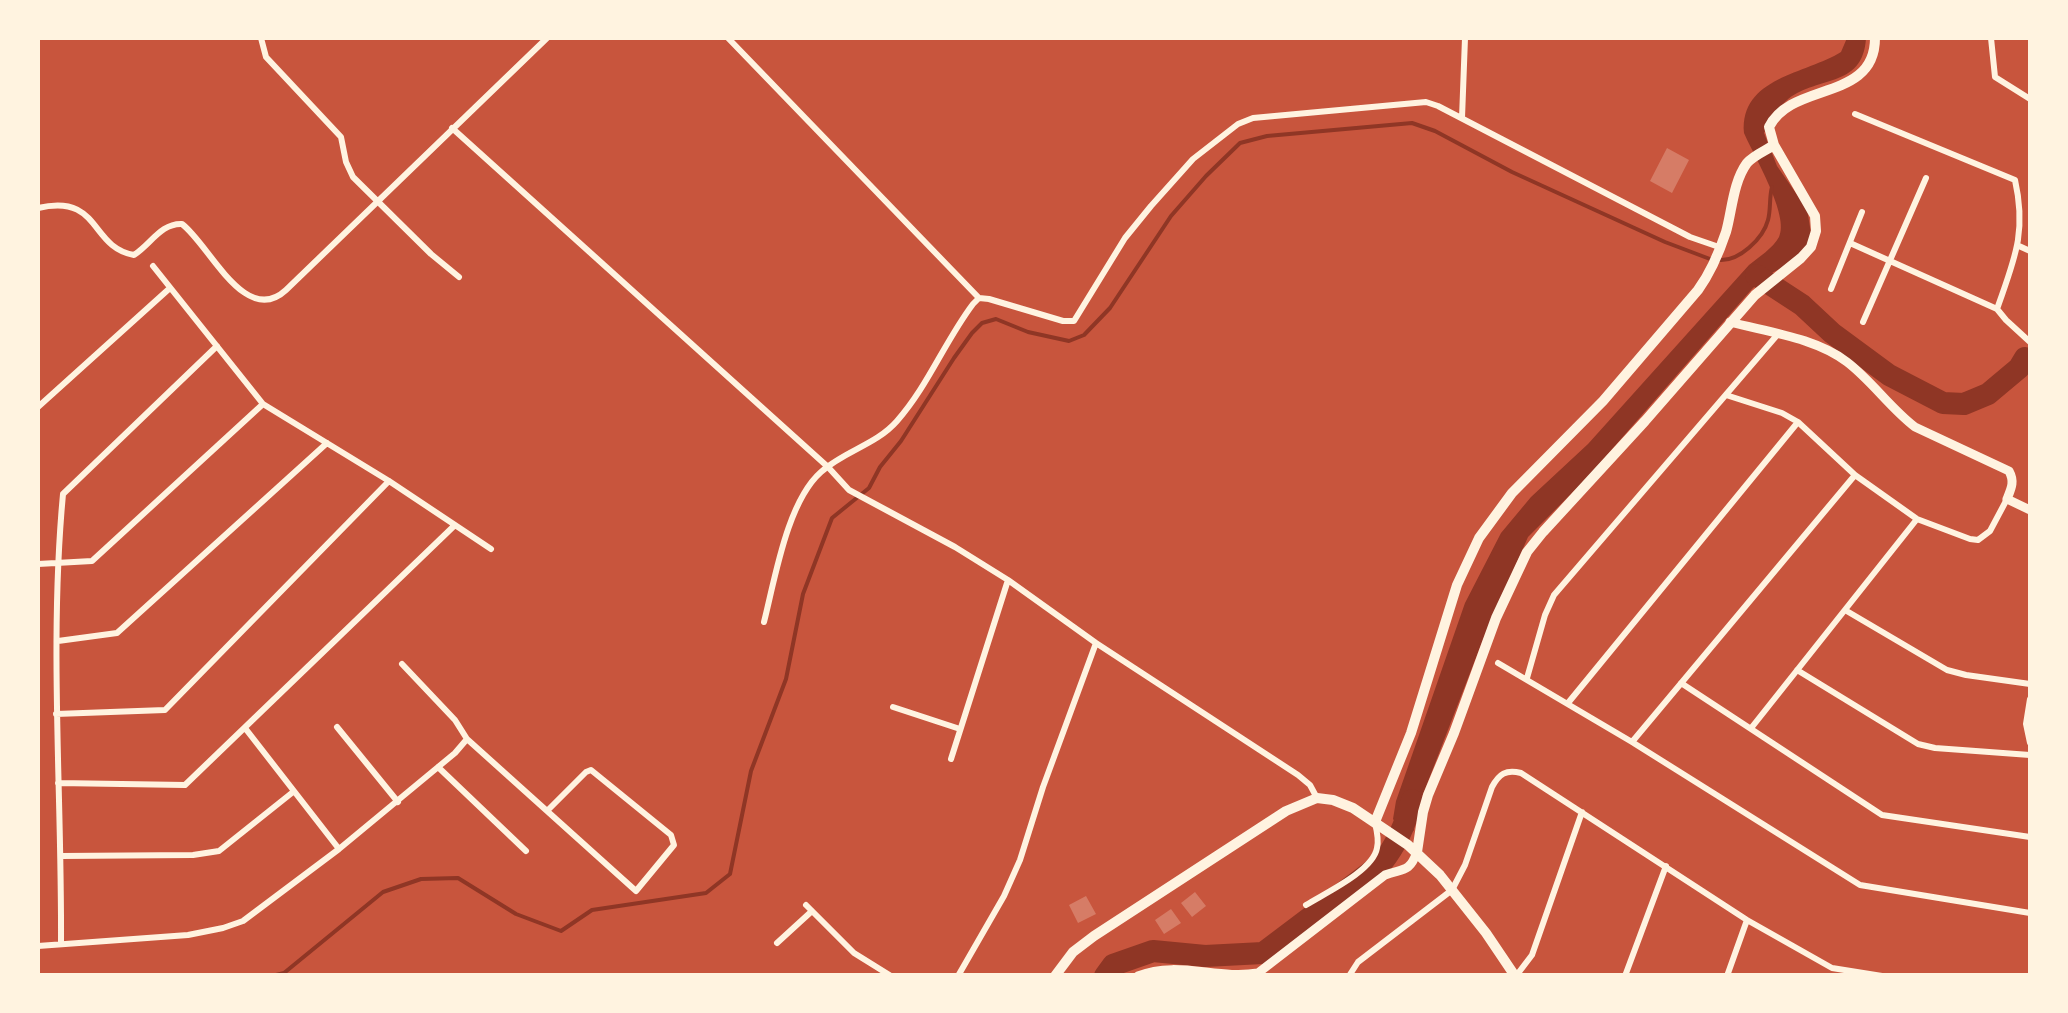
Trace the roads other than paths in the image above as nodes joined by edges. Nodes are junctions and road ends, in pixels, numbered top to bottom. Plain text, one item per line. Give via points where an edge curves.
1 (261, 38) edge
2 (547, 38) edge
3 (728, 38) edge
4 (1466, 38) edge
5 (1875, 38) edge
6 (1991, 38) edge
7 (2030, 99) edge
8 (1855, 114) dead end
9 (1462, 118) junction
10 (452, 128) junction
11 (1772, 146) junction
12 (1926, 178) dead end
13 (376, 201) junction
14 (38, 208) edge
15 (1862, 212) dead end
16 (1850, 243) junction
17 (2019, 246) junction
18 (1720, 250) junction
19 (2030, 252) edge
20 (1890, 261) junction
21 (153, 266) dead end
22 (458, 276) dead end
23 (170, 288) junction
24 (1831, 289) dead end
25 (979, 298) junction
26 (1998, 309) junction
27 (1730, 322) junction
28 (1863, 322) dead end
29 (1778, 334) junction
30 (2030, 342) edge
31 (217, 346) junction
32 (1726, 395) junction
33 (263, 404) junction
34 (38, 407) edge
35 (1798, 422) junction
36 (327, 443) junction
37 (828, 466) junction
38 (1855, 476) junction
39 (389, 481) junction
40 (2006, 499) junction
41 (2030, 510) edge
42 (1917, 519) junction
43 (455, 525) junction
44 (491, 549) dead end
45 (57, 563) junction
46 (38, 564) edge
47 (1008, 580) junction
48 (1845, 610) junction
49 (764, 622) dead end
50 (58, 641) junction
51 (1096, 643) junction
52 (1498, 663) dead end
53 (402, 664) dead end
54 (1797, 670) junction
55 (1527, 678) junction
56 (1682, 683) junction
57 (2030, 684) edge
58 (2030, 700) edge
59 (1567, 704) junction
60 (893, 707) dead end
61 (56, 714) junction
62 (337, 727) dead end
63 (1752, 727) junction
64 (244, 728) junction
65 (960, 729) junction
66 (467, 739) junction
67 (1632, 742) junction
68 (2030, 743) edge
69 (2030, 755) edge
70 (951, 759) dead end
71 (438, 766) junction
72 (58, 784) junction
73 (293, 792) junction
74 (1317, 798) junction
75 (398, 802) junction
76 (548, 811) junction
77 (1582, 812) junction
78 (1376, 822) junction
79 (2030, 837) edge
80 (1413, 848) junction
81 (339, 849) junction
82 (526, 852) dead end
83 (62, 856) junction
84 (1666, 866) junction
85 (1452, 890) junction
86 (1306, 905) dead end
87 (2030, 913) edge
88 (1747, 920) junction
89 (61, 944) junction
90 (777, 944) dead end
91 (38, 946) edge
92 (1831, 972) edge
93 (891, 976) edge
94 (958, 976) edge
95 (1055, 976) edge
96 (1138, 976) edge
97 (1349, 976) edge
98 (1516, 976) edge
99 (1626, 976) edge
100 (1727, 976) edge
101 (1882, 976) edge

1 - 13 street via 266,57 341,138 353,176
2 - 10 street
3 - 25 street
4 - 9 street
5 - 11 main road via 1858,77 1778,114 1769,127
6 - 7 street via 1995,77
8 - 17 street via 2014,180
9 - 18 street
9 - 25 street via 1415,102 1245,120 1175,178 1125,238 1074,321
10 - 13 street
10 - 37 street
11 - 18 main road via 1745,166
11 - 27 main road via 1811,208 1816,238
12 - 20 street
13 - 14 street via 270,299 246,296 182,224 166,226 134,255 114,247 68,204
13 - 22 street
15 - 16 street
16 - 20 street
16 - 24 street
17 - 19 street
17 - 26 street
18 - 78 main road via 1698,290 1603,401 1512,492 1479,538
20 - 26 street
20 - 28 street
21 - 23 street
23 - 31 street
23 - 34 street
25 - 37 street via 900,418 883,436
26 - 30 street
27 - 29 street
27 - 80 main road via 1528,552 1496,618
29 - 32 street
29 - 40 street via 1840,357 1915,427 2004,468 2012,478
31 - 33 street
31 - 45 street via 63,494
32 - 35 street
32 - 55 street via 1554,596
33 - 36 street
33 - 45 street via 92,561
35 - 38 street
35 - 59 street
36 - 39 street
36 - 50 street via 118,632
37 - 47 street via 849,490
37 - 49 street via 802,495
38 - 42 street
38 - 56 street
39 - 43 street
39 - 61 street via 165,710
40 - 41 street
40 - 42 street via 1990,532 1978,540
42 - 48 street
43 - 44 street
43 - 64 street
45 - 46 street
45 - 50 street
47 - 51 street
47 - 65 street
48 - 54 street
48 - 57 street via 1947,670
50 - 61 street
51 - 74 street via 1298,775
51 - 94 street via 1020,860
52 - 55 street
53 - 66 street
54 - 63 street
54 - 69 street via 1918,744
55 - 59 street
56 - 63 street
56 - 67 street
58 - 68 street
59 - 67 street
60 - 65 street
61 - 72 street
62 - 75 street
63 - 79 street via 1882,815
64 - 72 street via 185,785
64 - 73 street
65 - 70 street
66 - 71 street
66 - 76 street
67 - 87 street via 1860,885
71 - 75 street
71 - 82 street
72 - 83 street
73 - 81 street
73 - 83 street via 220,852
74 - 78 main road
74 - 95 main road via 1286,811 1094,936
75 - 81 street
76 - 76 street via 636,890 674,845 671,835 590,770
77 - 84 street
77 - 85 street via 1521,773 1504,772
77 - 98 street via 1532,955
78 - 80 main road
78 - 86 street via 1372,859
80 - 85 main road
80 - 96 street via 1409,868 1385,876 1258,973 1167,968
81 - 89 street via 243,921 223,928
83 - 89 street
84 - 88 street
84 - 99 street
85 - 97 street
85 - 98 main road
88 - 92 street
88 - 100 street
89 - 91 street
90 - 93 street via 809,908 854,954
92 - 101 street

